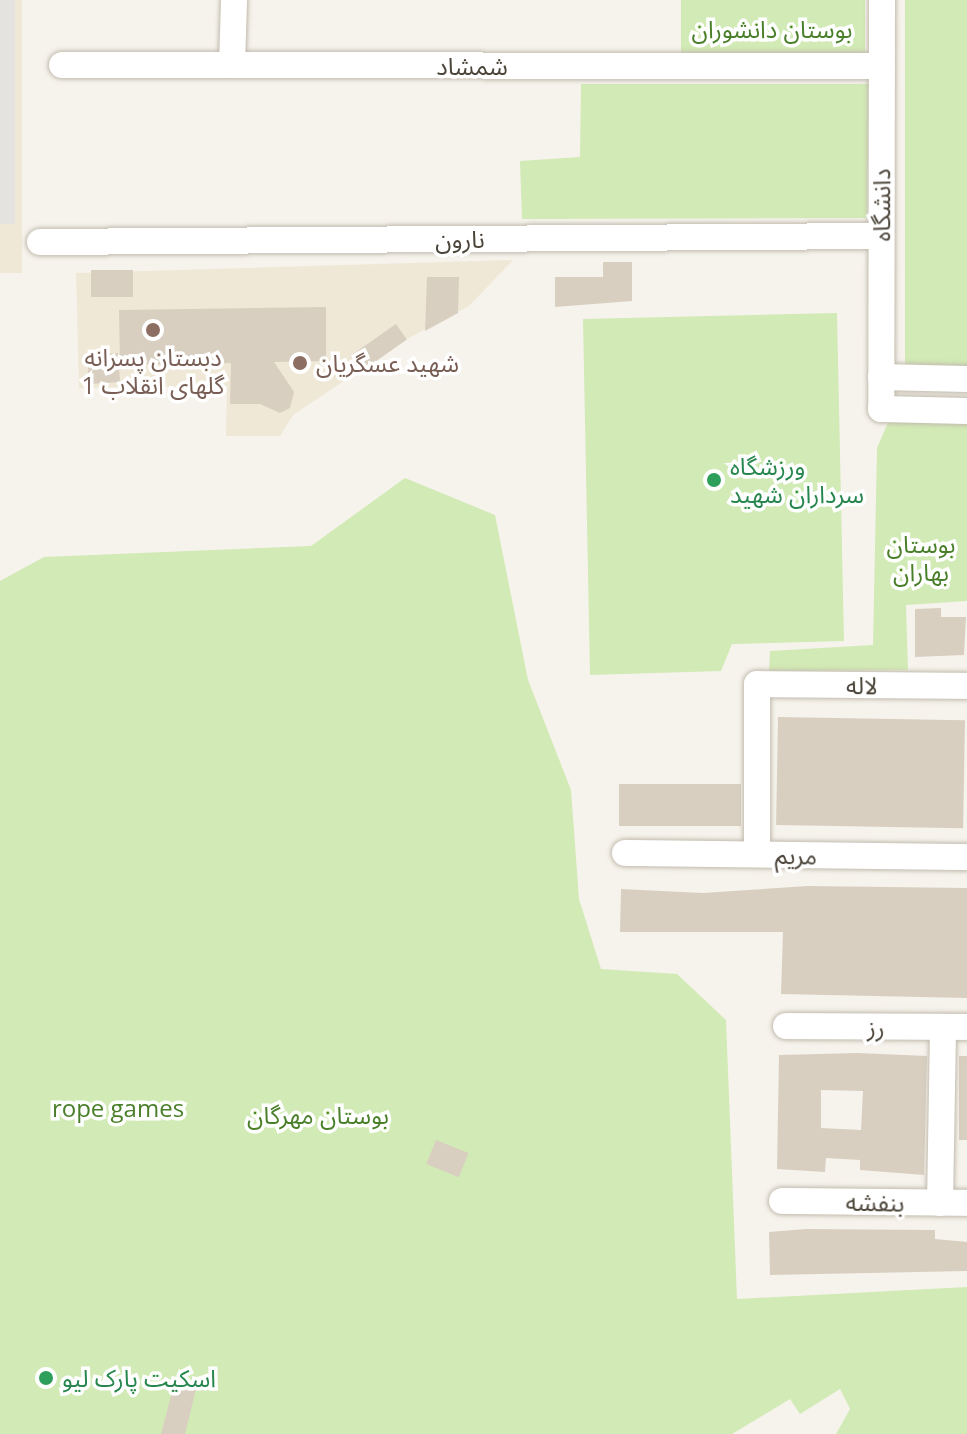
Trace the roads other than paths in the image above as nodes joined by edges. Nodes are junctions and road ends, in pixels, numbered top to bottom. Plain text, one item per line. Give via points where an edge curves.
1 (234, 0) edge
2 (882, 0) edge
3 (62, 65) dead end
4 (232, 65) junction
5 (882, 66) junction
6 (881, 236) junction
7 (40, 242) dead end
8 (881, 377) junction
9 (967, 379) edge
10 (967, 411) edge
11 (967, 686) edge
12 (625, 853) dead end
13 (757, 854) junction
14 (967, 857) edge
15 (786, 1026) dead end
16 (955, 1027) edge
17 (782, 1201) dead end
18 (940, 1203) junction
19 (967, 1203) edge

1 - 4 street
2 - 5 street, دانشگاه
3 - 4 street, شمشاد
4 - 5 street, شمشاد
5 - 6 street, دانشگاه
6 - 7 street, نارون
6 - 8 street, دانشگاه
8 - 9 street
8 - 10 street, دانشگاه via 881,409
11 - 13 street, لاله via 757,684
12 - 13 street, مریم
13 - 14 street, مریم
15 - 16 street, رز
16 - 18 street
17 - 18 street, بنفشه
18 - 19 street, بنفشه

